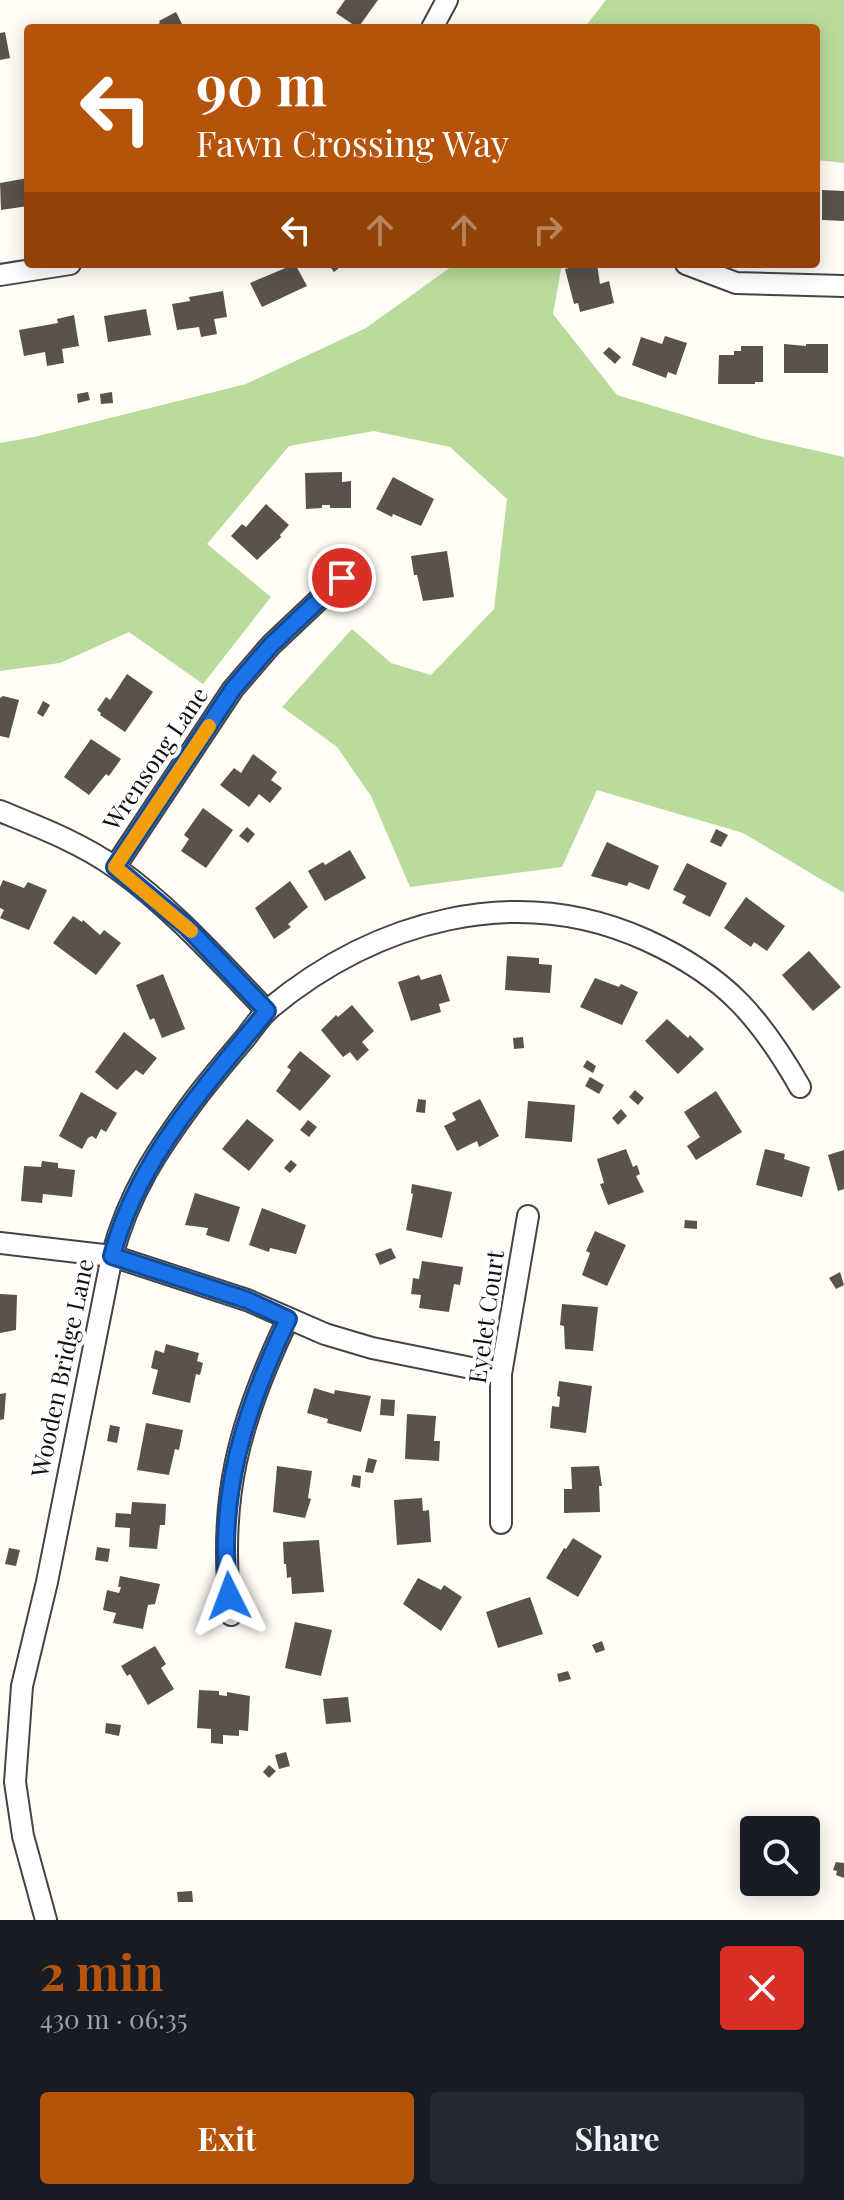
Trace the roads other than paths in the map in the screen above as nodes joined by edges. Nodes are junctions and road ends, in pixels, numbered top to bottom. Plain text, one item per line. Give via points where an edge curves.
1 (447, 0) edge
2 (434, 24) edge
3 (45, 268) edge
4 (697, 268) edge
5 (0, 275) edge
6 (844, 286) edge
7 (342, 578) dead end
8 (0, 811) edge
9 (115, 867) junction
10 (267, 1011) junction
11 (800, 1087) dead end
12 (528, 1216) dead end
13 (0, 1243) edge
14 (112, 1256) junction
15 (288, 1319) junction
16 (501, 1374) junction
17 (501, 1523) dead end
18 (231, 1615) dead end
19 (46, 1920) edge

1 - 2 street
3 - 5 street
4 - 6 street via 736,283
7 - 9 street, Wrensong Lane via 233,689
8 - 9 street
9 - 10 street via 187,927
10 - 11 street, Wooden Bridge Lane via 318,974 413,928 481,912 567,914 634,935 705,973 761,1027
10 - 14 street, Wooden Bridge Lane via 164,1142 128,1206
12 - 16 street, Eyelet Court
13 - 14 street
14 - 15 street via 247,1300
14 - 19 street, Wooden Bridge Lane via 22,1686 15,1782 23,1836
15 - 16 street via 372,1348
15 - 18 street via 261,1375 236,1451 227,1533
16 - 17 street, Eyelet Court

